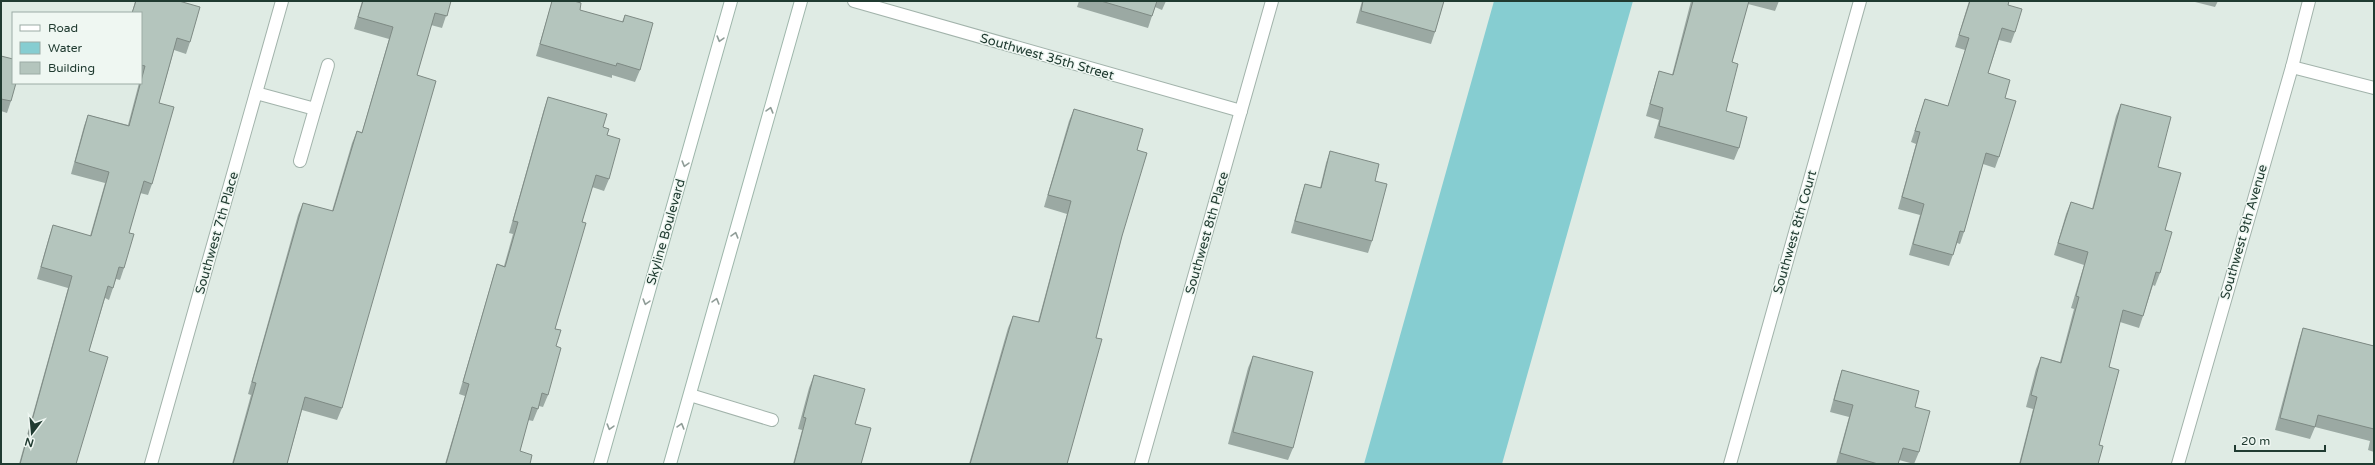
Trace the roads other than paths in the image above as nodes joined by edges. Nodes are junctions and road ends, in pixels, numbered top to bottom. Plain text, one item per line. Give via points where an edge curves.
1 (282, 1) edge
2 (731, 1) edge
3 (801, 1) edge
4 (854, 1) edge
5 (1272, 1) edge
6 (1860, 1) edge
7 (2309, 1) edge
8 (328, 65) dead end
9 (2292, 67) junction
10 (2374, 88) edge
11 (256, 93) junction
12 (315, 109) junction
13 (1241, 111) junction
14 (300, 161) dead end
15 (690, 395) junction
16 (772, 420) dead end
17 (151, 464) edge
18 (600, 464) edge
19 (670, 464) edge
20 (1141, 464) edge
21 (1730, 464) edge
22 (2178, 464) edge

1 - 11 street, Southwest 7th Place
2 -> 18 street, Skyline Boulevard
15 -> 3 street
4 - 13 street, Southwest 35th Street
5 - 13 street, Southwest 8th Place
6 - 21 street, Southwest 8th Court
7 - 9 street, Southwest 9th Avenue
8 - 12 street
9 - 10 street
9 - 22 street, Southwest 9th Avenue
11 - 12 street
11 - 17 street, Southwest 7th Place
12 - 14 street
13 - 20 street, Southwest 8th Place
15 - 16 street
19 -> 15 street

